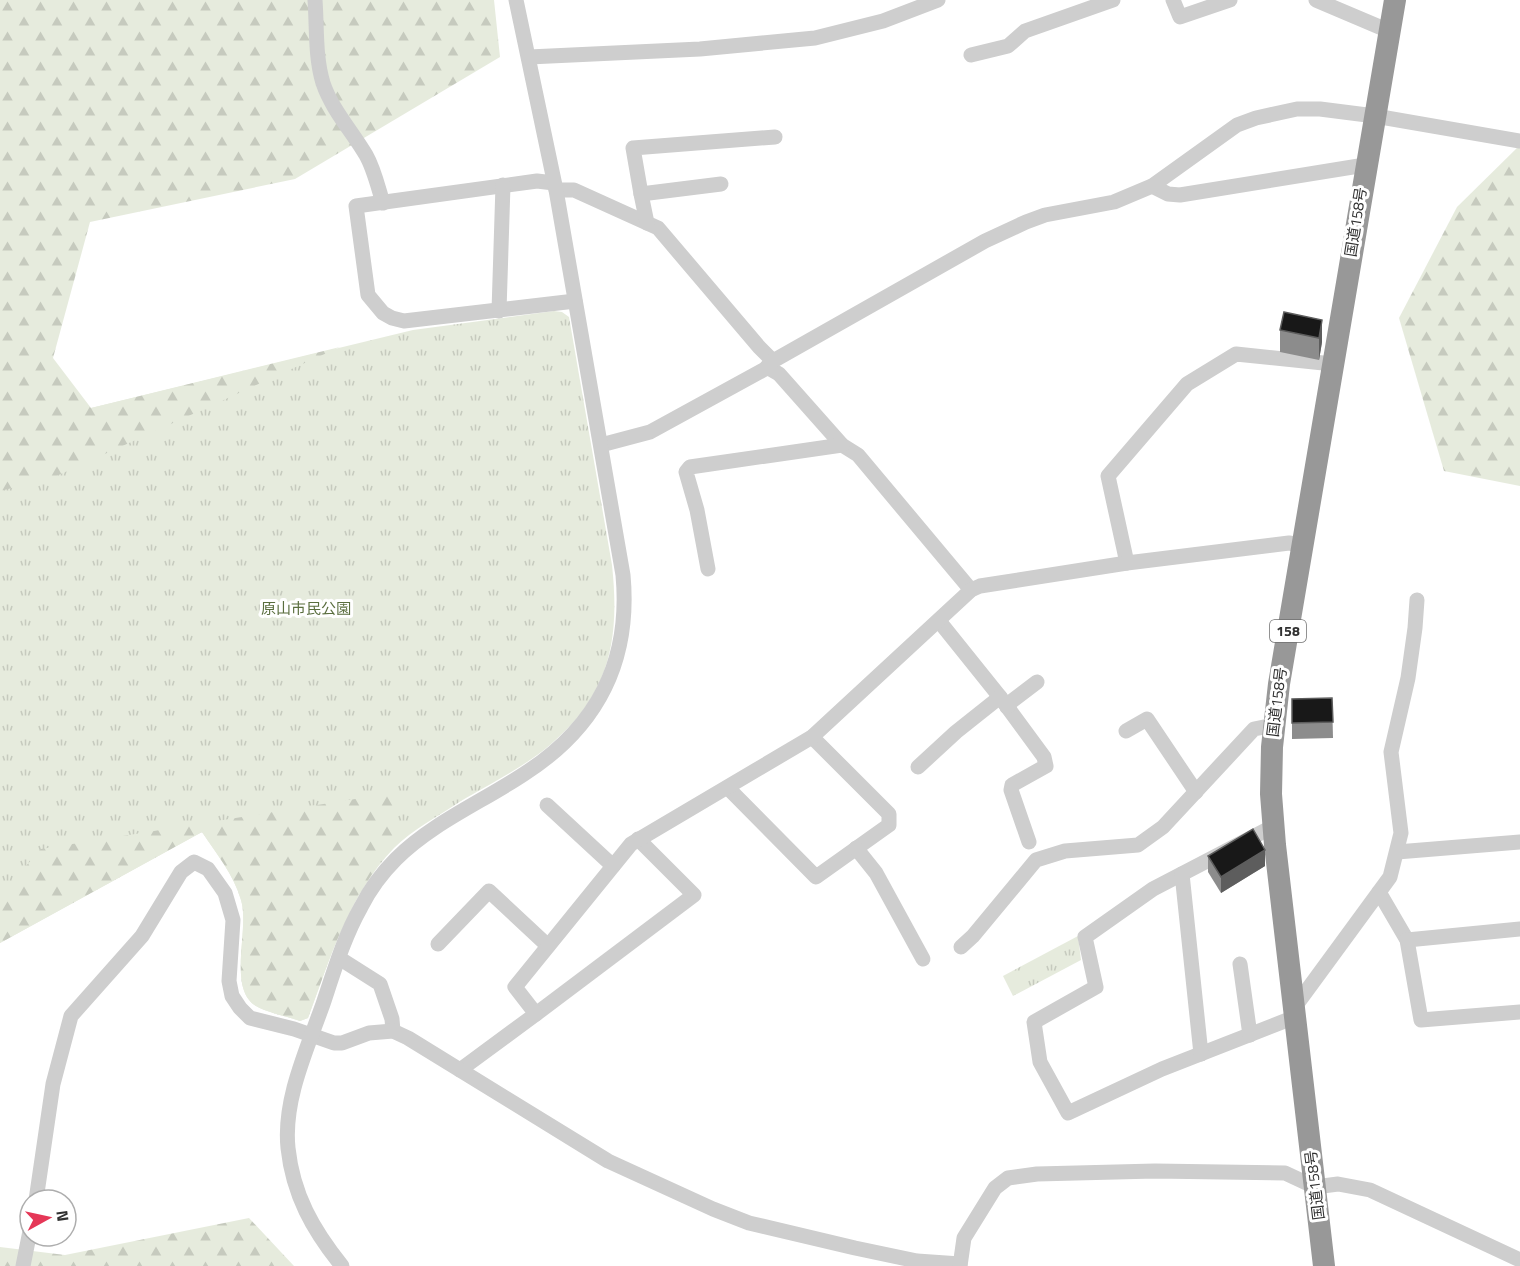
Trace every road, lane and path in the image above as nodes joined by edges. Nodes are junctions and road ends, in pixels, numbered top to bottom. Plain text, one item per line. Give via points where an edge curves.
1 (315, 0) edge
2 (516, 0) edge
3 (938, 0) edge
4 (1113, 0) edge
5 (1173, 0) edge
6 (1230, 0) edge
7 (1316, 0) edge
8 (1395, 0) edge
9 (1389, 32) junction
10 (971, 55) dead end
11 (528, 57) junction
12 (1375, 116) junction
13 (775, 137) dead end
14 (1518, 137) edge
15 (1365, 165) junction
16 (721, 184) dead end
17 (503, 185) junction
18 (555, 186) junction
19 (1152, 186) junction
20 (641, 194) junction
21 (383, 203) junction
22 (647, 223) junction
23 (575, 301) junction
24 (499, 310) junction
25 (770, 364) junction
26 (1333, 364) junction
27 (601, 445) junction
28 (843, 445) junction
29 (1301, 545) junction
30 (1127, 563) junction
31 (708, 569) dead end
32 (971, 590) junction
33 (1417, 600) dead end
34 (939, 621) junction
35 (1037, 682) dead end
36 (1004, 702) junction
37 (1274, 725) junction
38 (1126, 731) dead end
39 (812, 737) junction
40 (918, 767) dead end
41 (728, 788) junction
42 (1196, 792) junction
43 (547, 805) dead end
44 (1274, 826) junction
45 (638, 839) junction
46 (1029, 842) dead end
47 (1520, 842) edge
48 (856, 848) junction
49 (1397, 852) junction
50 (613, 866) junction
51 (1182, 874) junction
52 (1379, 892) junction
53 (1520, 929) edge
54 (1407, 940) junction
55 (438, 944) dead end
56 (548, 946) junction
57 (961, 947) dead end
58 (339, 958) junction
59 (923, 959) dead end
60 (1240, 964) dead end
61 (1520, 1012) edge
62 (1295, 1013) junction
63 (536, 1014) junction
64 (393, 1031) junction
65 (312, 1035) junction
66 (1250, 1035) junction
67 (1201, 1054) junction
68 (460, 1070) junction
69 (1315, 1187) junction
70 (38, 1188) edge
71 (27, 1248) edge
72 (1520, 1260) edge
73 (960, 1265) edge
74 (23, 1266) edge
75 (342, 1266) edge
76 (1324, 1266) edge

1 - 21 street via 322,81 335,110 371,164
2 - 11 street
3 - 11 street via 883,21 815,38 700,49
4 - 10 street via 1025,31 1008,46
5 - 6 street via 1180,17
7 - 9 street
8 - 9 highway, 国道158号 / 158
9 - 12 highway, 国道158号 / 158
11 - 18 street
12 - 14 street
12 - 15 highway, 国道158号 / 158
12 - 19 street via 1297,109 1256,117 1237,126
13 - 20 street via 633,148
15 - 19 street via 1180,195
15 - 26 highway, 国道158号 / 158
16 - 20 street
17 - 18 street via 537,181
17 - 21 street
17 - 24 street
18 - 22 street via 574,190
18 - 23 street
19 - 25 street via 1114,202 1045,215 985,241
20 - 22 street
21 - 24 street via 356,206 368,295 383,313 414,321
22 - 25 street via 657,228
23 - 24 street
23 - 27 street
25 - 27 street via 659,428
25 - 28 street
26 - 29 highway, 国道158号 / 158
26 - 30 street via 1236,354 1187,384 1108,476
27 - 58 street via 625,599 621,640 609,683 587,718 562,746 397,857 371,889
28 - 31 street via 690,467 686,472
28 - 32 street via 858,455
29 - 30 street via 1289,543
29 - 37 highway, 国道158号 / 158
30 - 32 street
32 - 34 street
33 - 49 street via 1408,678 1391,752 1401,833
34 - 36 street
34 - 39 street
35 - 36 street via 1012,701
36 - 40 street via 956,732
36 - 46 street via 1044,757 1046,766 1012,785
37 - 42 street via 1254,729
37 - 44 highway, 国道158号 / 158
38 - 42 street via 1147,718
39 - 41 street
39 - 48 street via 889,814 890,825
41 - 45 street
41 - 48 street via 816,877
42 - 57 street via 1163,827 1138,845 1065,851 1036,860
43 - 50 street
44 - 51 street
44 - 62 highway, 国道158号 / 158
45 - 50 street
45 - 63 street via 694,895
47 - 49 street
48 - 59 street via 876,873
49 - 52 street via 1390,877
50 - 56 street
51 - 67 street
51 - 67 street via 1085,937 1096,987 1034,1022 1040,1062 1068,1113
52 - 54 street
52 - 62 street
53 - 54 street
54 - 61 street via 1421,1020
55 - 56 street via 489,891
56 - 63 street via 515,987
58 - 64 street via 380,984
58 - 65 street
60 - 66 street
62 - 66 street
62 - 69 highway, 国道158号 / 158
63 - 68 street
64 - 65 street via 369,1033 342,1043
64 - 68 street
65 - 70 street via 250,1018 240,1008 229,981 233,920 225,893 208,869 194,862 181,872 142,936 71,1016 53,1084
65 - 75 street via 289,1112 288,1148 301,1204
66 - 67 street
68 - 73 street via 608,1161 748,1223 906,1259
69 - 72 street via 1338,1184 1370,1190
69 - 73 street via 1285,1173 1155,1171 1008,1178 995,1188 964,1238
69 - 76 highway, 国道158号 / 158
71 - 74 street

